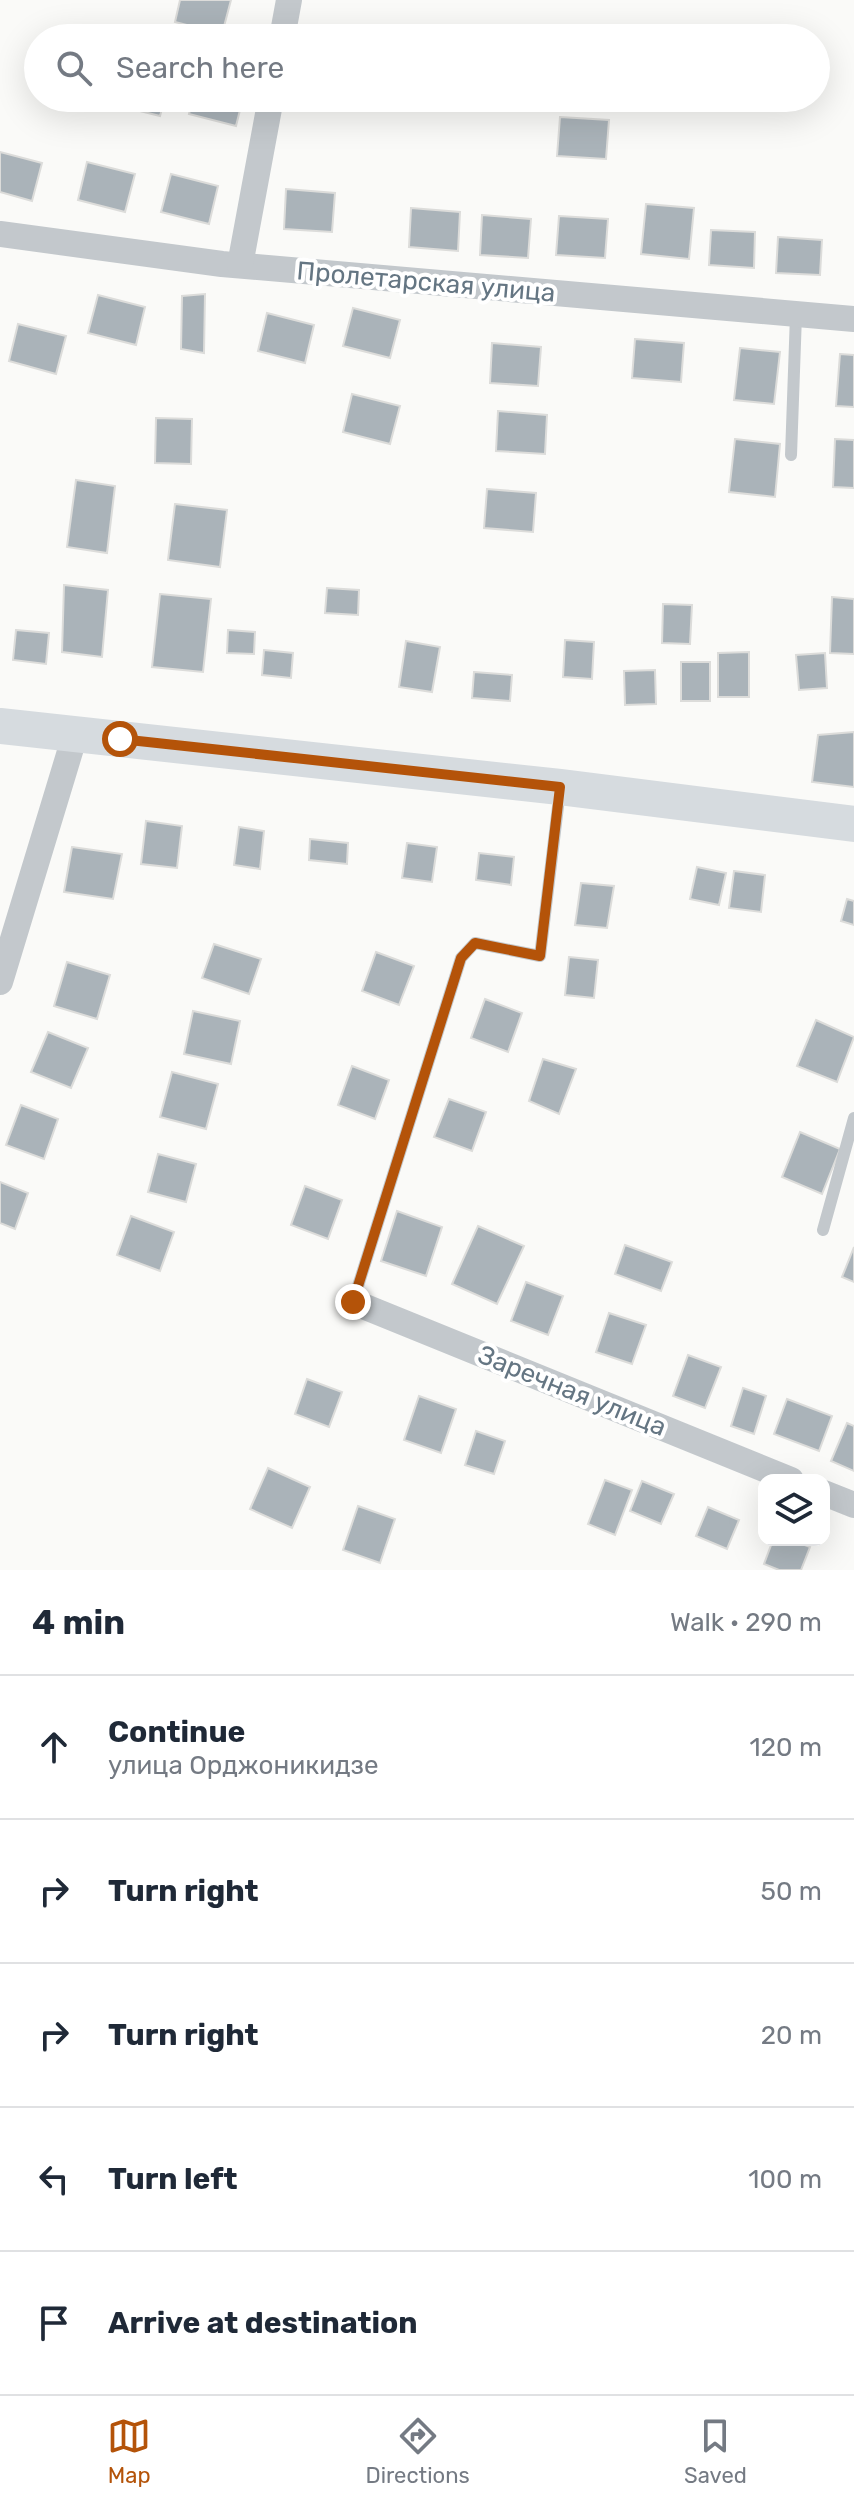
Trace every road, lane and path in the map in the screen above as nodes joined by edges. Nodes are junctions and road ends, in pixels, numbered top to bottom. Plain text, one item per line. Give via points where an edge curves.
1 (289, 0) edge
2 (285, 24) edge
3 (268, 112) edge
4 (0, 234) edge
5 (240, 265) junction
6 (796, 315) junction
7 (854, 319) edge
8 (791, 455) dead end
9 (0, 726) edge
10 (75, 735) junction
11 (560, 787) junction
12 (854, 824) edge
13 (0, 982) edge
14 (854, 1118) edge
15 (823, 1230) dead end
16 (353, 1302) joint
17 (776, 1474) edge
18 (830, 1495) edge
19 (854, 1505) edge

1 - 2 street
3 - 5 street
4 - 5 street, Пролетарская улица
5 - 6 street, Пролетарская улица
6 - 7 street, Пролетарская улица
6 - 8 lane
9 - 10 street
10 - 11 street
10 - 13 street
11 - 12 street
11 - 16 lane via 540,956 475,943 461,958
14 - 15 lane
16 - 17 street, Заречная улица
18 - 19 street

